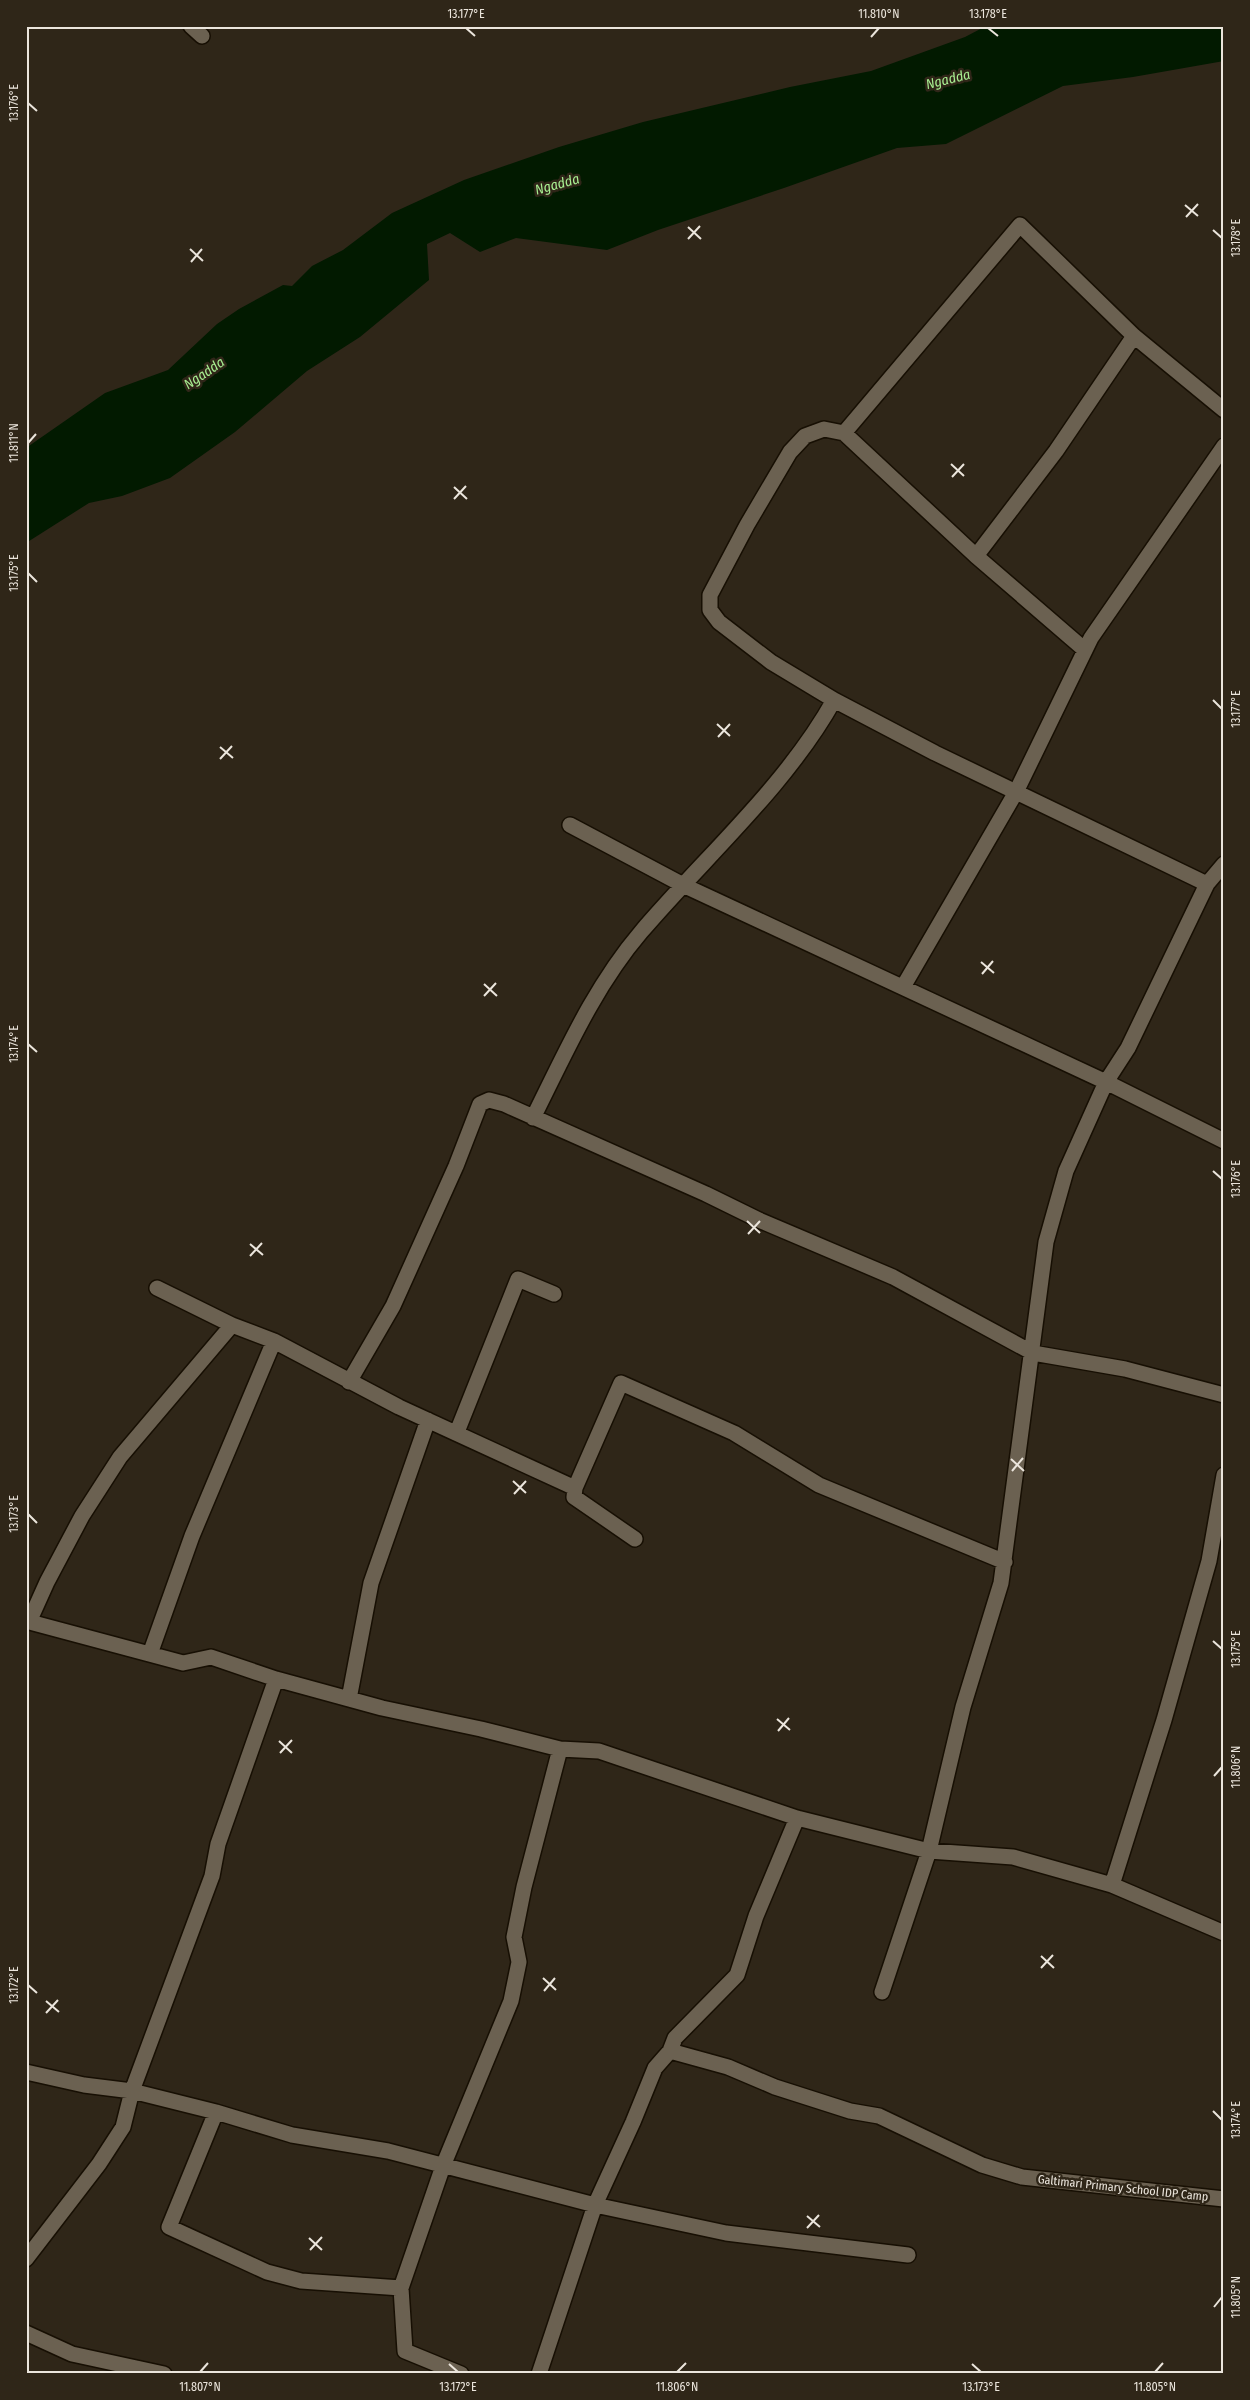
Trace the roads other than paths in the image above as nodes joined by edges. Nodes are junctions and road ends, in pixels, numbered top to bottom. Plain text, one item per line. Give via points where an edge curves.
1 (1134, 336) junction
2 (1224, 410) edge
3 (844, 432) junction
4 (1224, 446) edge
5 (976, 556) junction
6 (1085, 650) junction
7 (834, 700) junction
8 (1016, 792) junction
9 (570, 824) dead end
10 (1224, 864) edge
11 (1207, 884) junction
12 (685, 886) junction
13 (903, 986) junction
14 (1106, 1082) junction
15 (533, 1118) junction
16 (1224, 1141) edge
17 (157, 1288) dead end
18 (554, 1294) dead end
19 (232, 1325) junction
20 (274, 1341) junction
21 (1033, 1353) junction
22 (349, 1382) junction
23 (1224, 1395) edge
24 (428, 1420) junction
25 (457, 1432) junction
26 (1224, 1475) edge
27 (574, 1488) junction
28 (635, 1540) dead end
29 (1005, 1562) junction
30 (28, 1622) edge
31 (150, 1654) junction
32 (276, 1680) junction
33 (349, 1699) junction
34 (560, 1749) junction
35 (797, 1818) junction
36 (929, 1850) junction
37 (1112, 1885) junction
38 (1224, 1933) edge
39 (882, 1992) dead end
40 (670, 2051) junction
41 (26, 2072) edge
42 (132, 2092) junction
43 (216, 2112) junction
44 (443, 2166) junction
45 (1224, 2199) edge
46 (595, 2205) junction
47 (908, 2255) dead end
48 (26, 2259) edge
49 (401, 2288) junction
50 (26, 2333) edge
51 (164, 2374) edge
52 (461, 2374) edge
53 (538, 2374) edge

1 - 2 street
1 - 3 street via 1020,225
1 - 5 street via 1056,451
3 - 5 street
3 - 7 street via 824,429 805,436 790,452 746,525 710,595 710,610 719,622 771,662
4 - 6 street via 1129,580
5 - 6 street
6 - 8 street
7 - 8 street
7 - 12 street via 816,733
8 - 11 street
8 - 13 street
9 - 12 street
10 - 11 street
11 - 14 street via 1128,1048
12 - 13 street
12 - 15 street via 640,933 591,1002
13 - 14 street
14 - 16 street
14 - 21 street via 1066,1171 1046,1242
15 - 21 street via 893,1277
15 - 22 street via 489,1100 480,1104 393,1306
17 - 19 street
18 - 25 street via 518,1279
19 - 20 street
19 - 30 street via 120,1457 82,1516
20 - 22 street
20 - 31 street via 200,1518
21 - 23 street via 1125,1369
21 - 29 street
22 - 24 street
24 - 25 street
24 - 33 street via 371,1583
25 - 27 street
26 - 37 street via 1209,1560 1164,1720
27 - 28 street via 574,1497
27 - 29 street via 621,1383 734,1433 819,1485
29 - 36 street via 963,1707
30 - 31 street
31 - 32 street via 183,1663 211,1657
32 - 33 street
32 - 42 street via 218,1844 212,1876
33 - 34 street
34 - 35 street via 599,1751
34 - 44 street via 514,1937 519,1962 511,2001
35 - 36 street
35 - 40 street via 756,1916 737,1975 674,2038
36 - 37 street via 1013,1857
36 - 39 street
37 - 38 street
40 - 45 street, Galtimari Primary School IDP Camp via 728,2067 775,2087 841,2108 878,2116 982,2165 1022,2177
40 - 46 street via 655,2068
41 - 42 street
42 - 43 street
42 - 48 street via 123,2126 99,2164
43 - 44 street via 292,2135 388,2152
43 - 49 street via 169,2227 268,2272 301,2281
44 - 46 street
44 - 49 street
46 - 47 street via 726,2233
46 - 53 street
49 - 52 street via 405,2351
50 - 51 street via 72,2354

